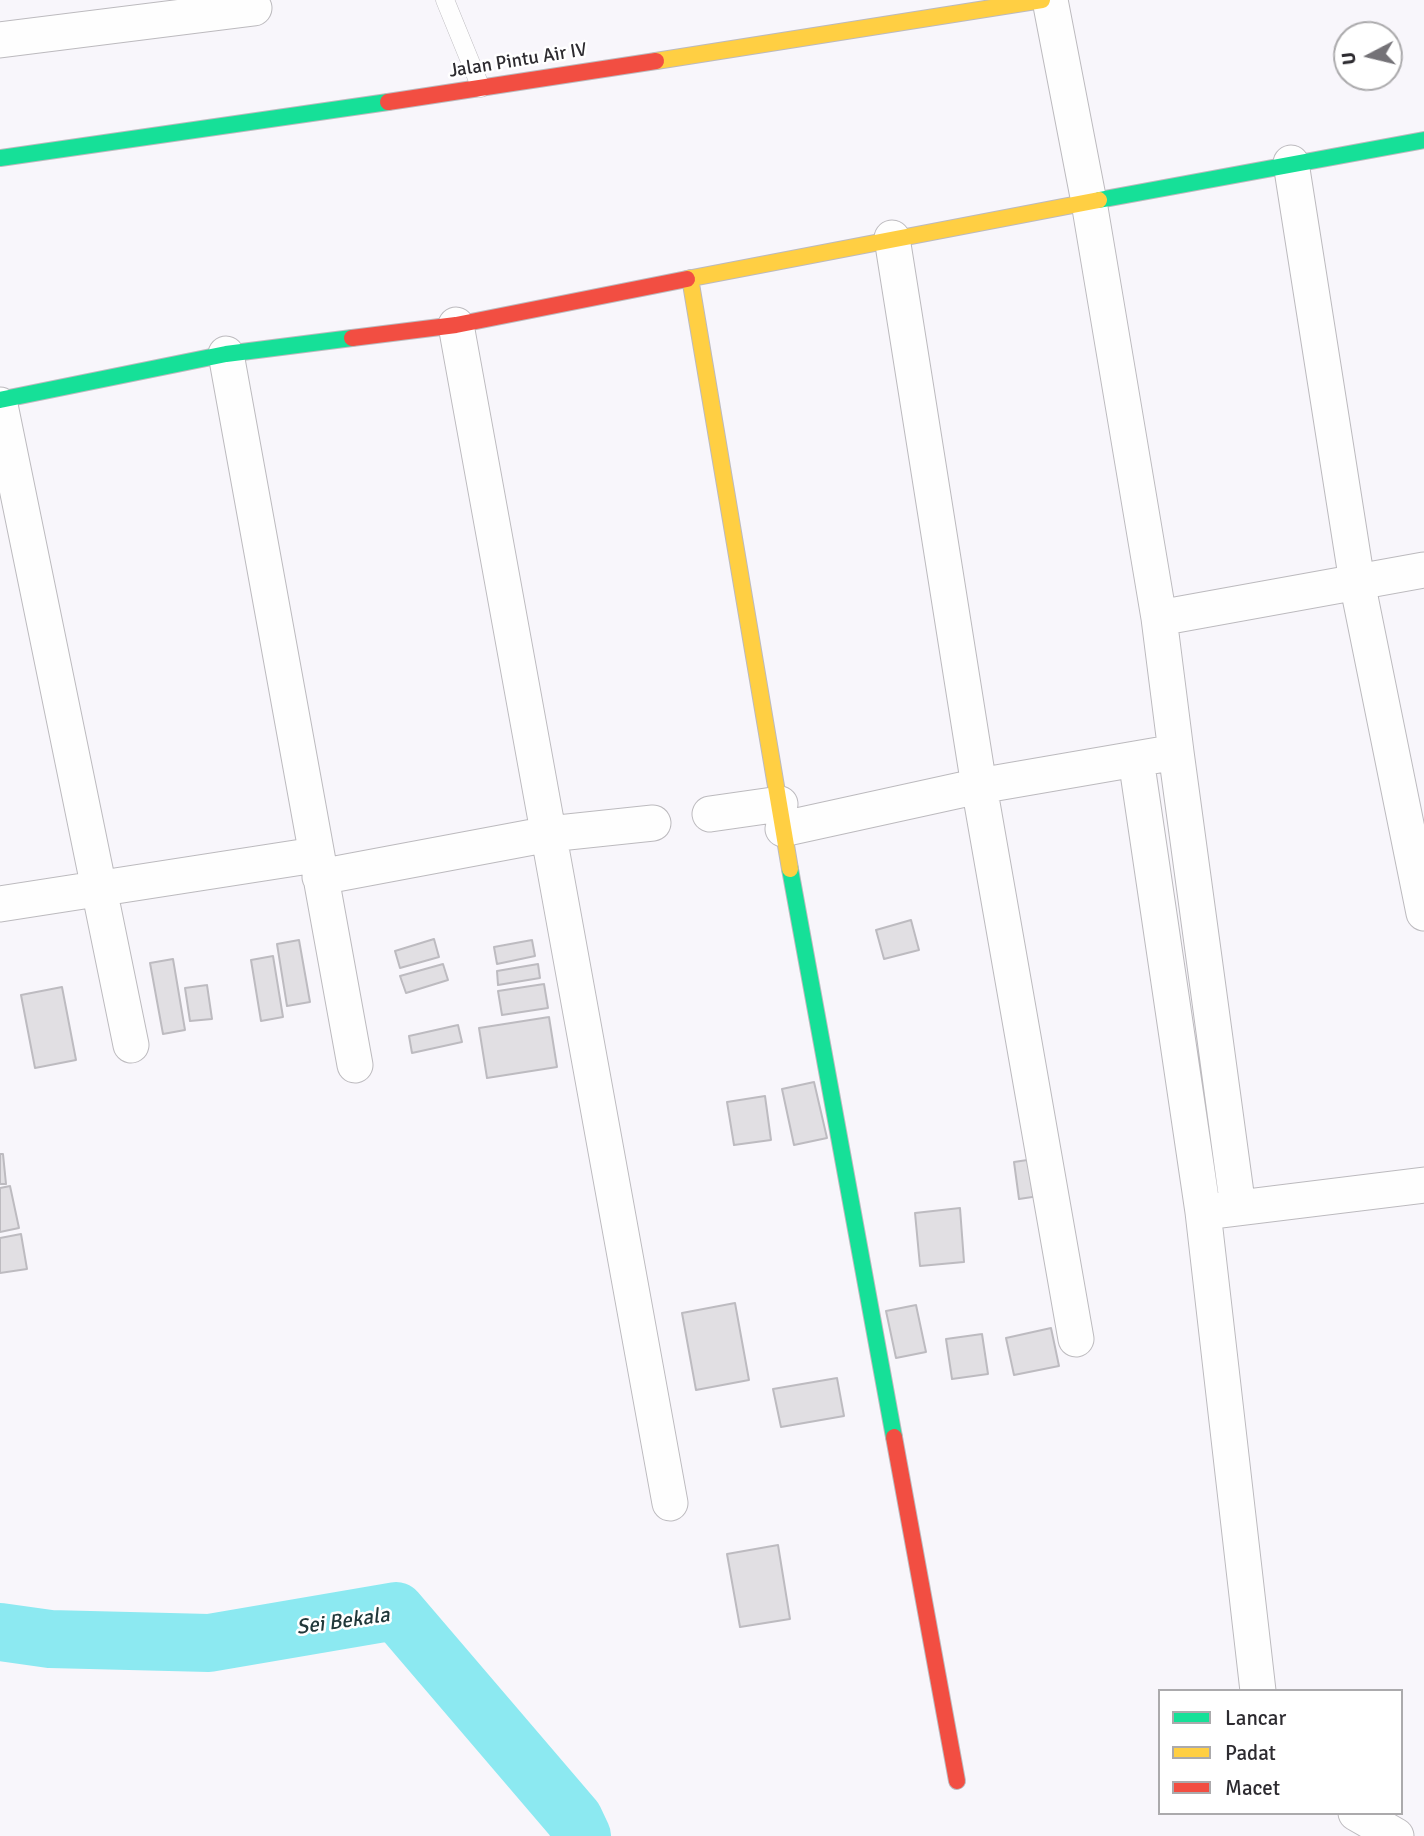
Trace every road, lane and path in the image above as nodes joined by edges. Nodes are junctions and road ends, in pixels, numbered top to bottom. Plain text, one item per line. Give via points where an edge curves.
1 (445, 0) edge
2 (1042, 0) edge
3 (1050, 0) edge
4 (254, 8) dead end
5 (0, 40) edge
6 (481, 88) junction
7 (1424, 141) edge
8 (0, 158) edge
9 (1291, 163) junction
10 (1090, 202) junction
11 (892, 238) junction
12 (690, 278) junction
13 (456, 325) junction
14 (226, 354) junction
15 (0, 400) edge
16 (0, 405) edge
17 (1424, 570) edge
18 (1357, 582) junction
19 (1159, 618) junction
20 (1177, 752) junction
21 (1136, 759) junction
22 (979, 786) junction
23 (710, 814) dead end
24 (781, 816) junction
25 (653, 824) dead end
26 (549, 834) junction
27 (1189, 852) junction
28 (1151, 858) junction
29 (318, 866) junction
30 (96, 889) junction
31 (0, 904) edge
32 (1424, 913) edge
33 (131, 1045) dead end
34 (355, 1065) dead end
35 (1424, 1185) edge
36 (1238, 1208) junction
37 (1203, 1212) junction
38 (1076, 1339) dead end
39 (670, 1503) dead end
40 (1258, 1689) edge
41 (957, 1781) dead end
42 (1359, 1815) edge
43 (1396, 1836) edge

1 - 6 lane
2 - 6 street, Jalan Pintu Air IV
3 - 10 street
4 - 5 street
6 - 8 street, Jalan Pintu Air IV
7 - 9 street
9 - 10 street
9 - 18 street
10 - 11 street
10 - 19 street
11 - 12 street
11 - 22 street
12 - 13 street
12 - 24 street
13 - 14 street
13 - 26 street
14 - 15 street
14 - 29 street
16 - 30 street
17 - 18 street
18 - 19 street
18 - 32 street
19 - 20 street
20 - 21 street
20 - 27 street
21 - 22 street
21 - 28 street
22 - 24 street
22 - 38 street
23 - 24 street
24 - 41 street
25 - 26 street
26 - 29 street
26 - 39 street
27 - 28 street
27 - 36 street
28 - 37 street
29 - 30 street
29 - 34 street
30 - 31 street
30 - 33 street
35 - 36 street
36 - 37 street
37 - 40 street
42 - 43 street

